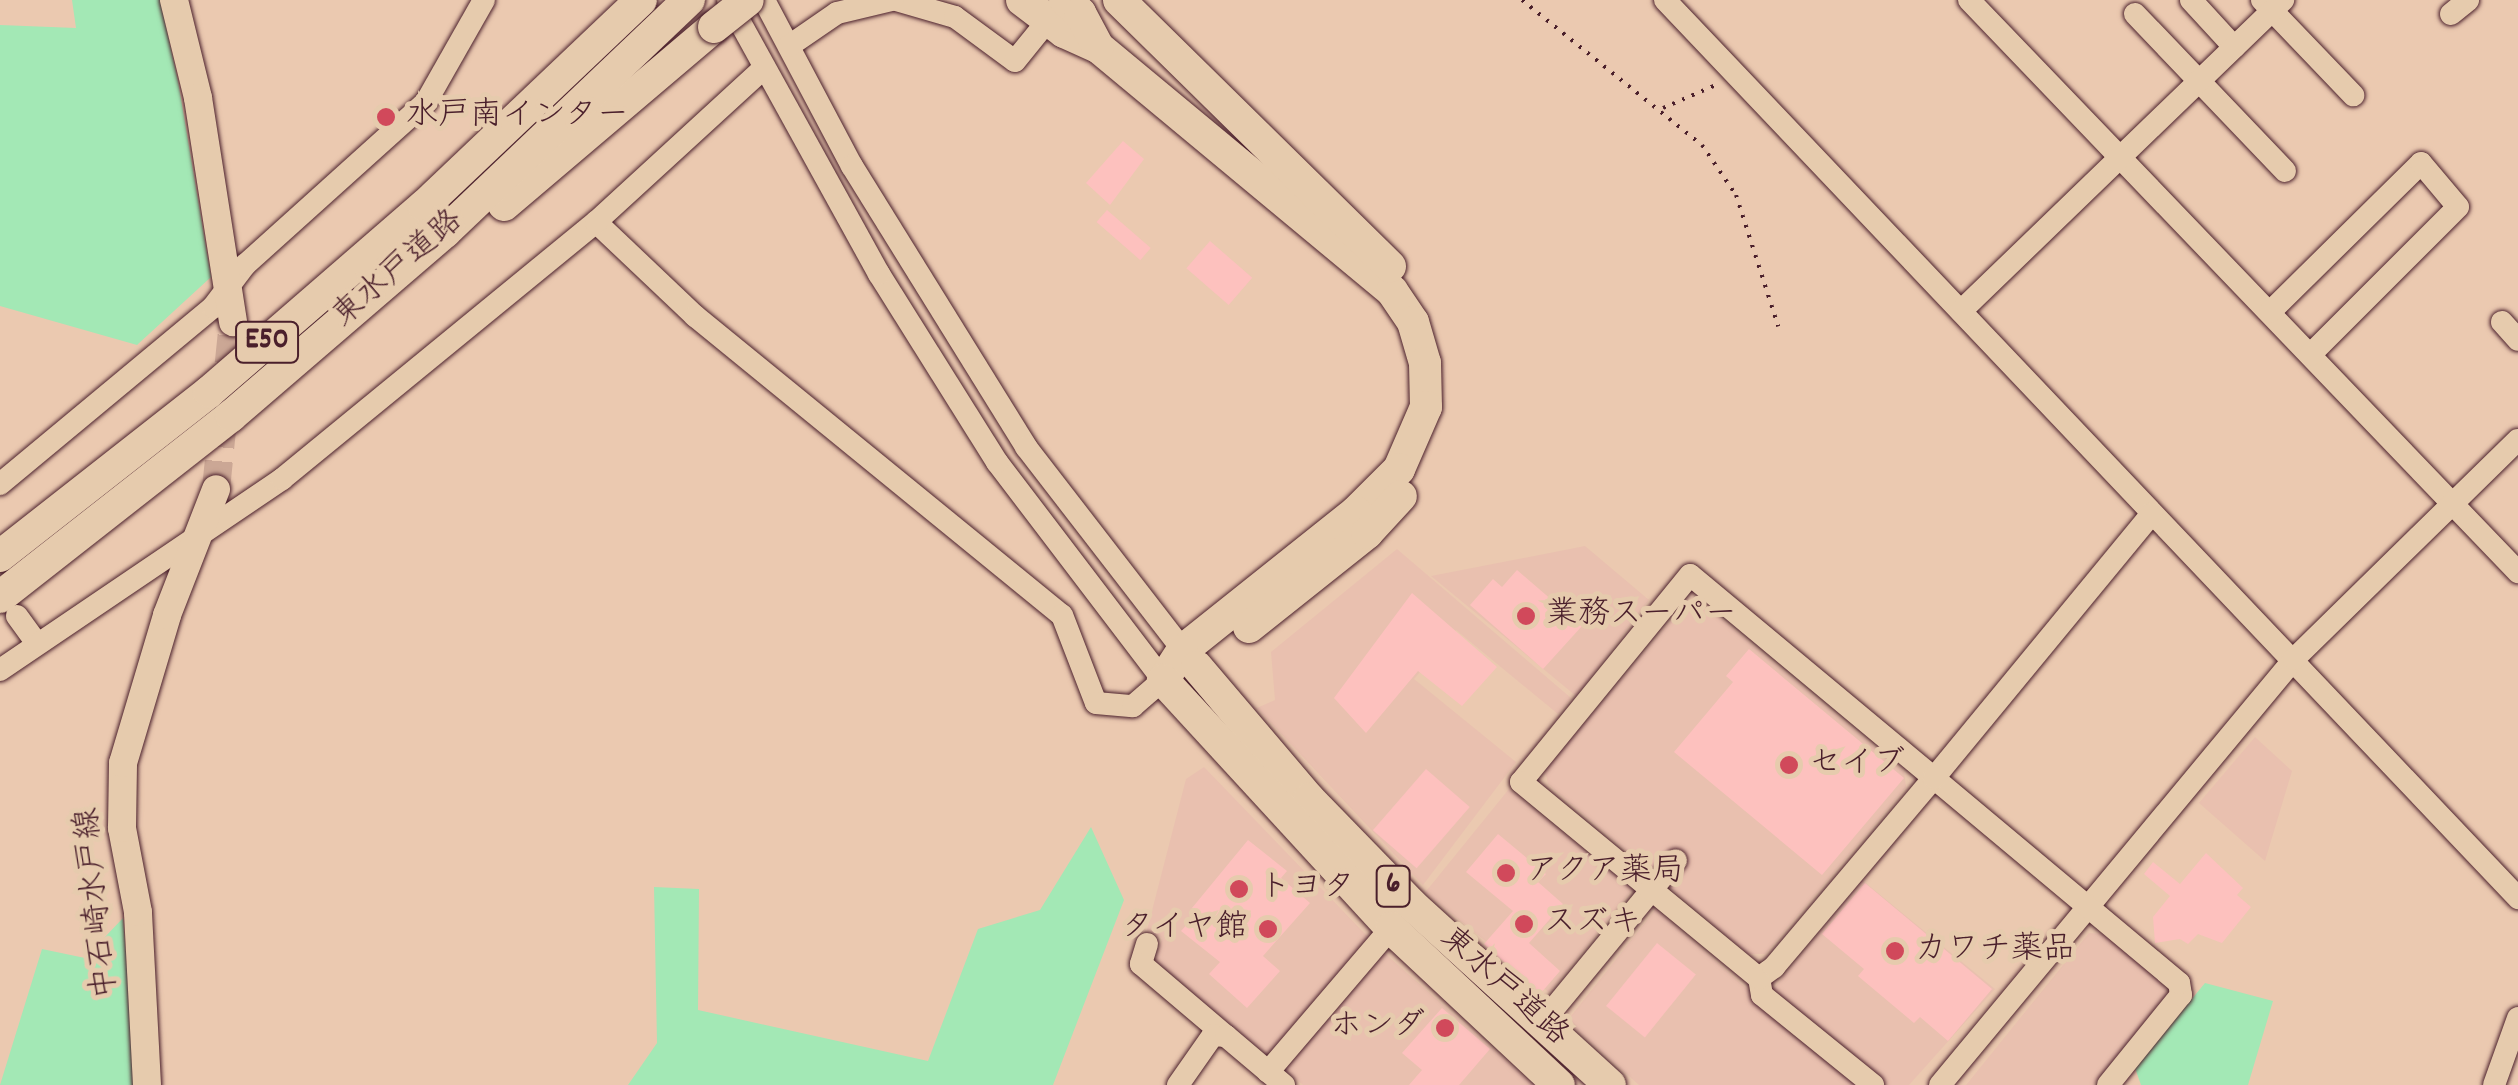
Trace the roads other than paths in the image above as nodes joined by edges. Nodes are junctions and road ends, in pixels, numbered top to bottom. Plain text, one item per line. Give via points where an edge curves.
1 (174, 0) edge
2 (484, 0) edge
3 (625, 0) edge
4 (642, 0) edge
5 (689, 0) edge
6 (748, 0) edge
7 (764, 0) edge
8 (894, 0) edge
9 (1022, 0) edge
10 (1066, 0) edge
11 (1091, 0) edge
12 (1664, 0) edge
13 (2191, 0) edge
14 (2273, 4) edge
15 (1983, 5) edge
16 (1124, 8) edge
17 (721, 13) edge
18 (2136, 14) dead end
19 (1041, 29) dead end
20 (789, 46) junction
21 (2234, 46) junction
22 (1098, 47) junction
23 (764, 68) junction
24 (2200, 79) junction
25 (2353, 95) dead end
26 (523, 115) junction
27 (2120, 158) junction
28 (2285, 171) dead end
29 (596, 222) junction
30 (230, 285) junction
31 (1961, 311) junction
32 (2270, 312) junction
33 (233, 322) tunnel mouth
34 (2310, 355) junction
35 (231, 416) junction
36 (2518, 440) edge
37 (0, 484) edge
38 (216, 489) tunnel mouth
39 (2452, 502) junction
40 (2152, 514) junction
41 (200, 532) junction
42 (0, 556) edge
43 (2518, 572) edge
44 (8, 607) edge
45 (38, 644) junction
46 (1189, 659) junction
47 (2294, 659) junction
48 (0, 670) edge
49 (1163, 680) junction
50 (1934, 778) junction
51 (1676, 860) dead end
52 (1652, 892) junction
53 (2518, 898) edge
54 (2089, 908) junction
55 (1391, 928) junction
56 (1147, 944) dead end
57 (1760, 978) junction
58 (2518, 1018) edge
59 (1540, 1024) junction
60 (1226, 1036) junction
61 (1276, 1078) edge
62 (2116, 1082) edge
63 (147, 1085) edge
64 (1178, 1085) edge
65 (1560, 1085) edge
66 (1610, 1085) edge
67 (1873, 1085) edge
68 (1940, 1085) edge
69 (2494, 1085) edge

1 - 30 main road
2 - 30 street via 426,102
3 - 26 highway
4 - 26 highway, 東水戸道路 / E50
5 - 35 highway, 東水戸道路 / E50 via 445,232
6 - 17 highway, bridge
7 - 20 street
8 - 19 street via 954,17 1015,61
8 - 20 street via 837,13
9 - 22 highway via 1064,32
10 - 22 highway
11 - 16 highway
12 - 31 street
13 - 21 street
14 - 21 street
14 - 25 street
15 - 27 street
16 - 46 highway via 1261,134 1414,292 1435,325 1446,365 1446,403 1435,442 1400,497 1342,554
17 - 23 street
17 - 35 highway via 452,248
18 - 24 street
20 - 46 street via 907,258 1026,447
21 - 24 street
22 - 46 highway via 1392,291 1412,322 1425,363 1426,407 1400,469
23 - 29 street
23 - 49 street via 879,274 997,462
24 - 27 street
24 - 28 street
26 - 42 highway, 東水戸道路 / E50 via 208,392
27 - 31 street
27 - 32 street
29 - 41 street via 282,479
29 - 49 street via 695,316 1062,615 1096,703 1134,706
30 - 33 main road
30 - 37 street
31 - 40 street
32 - 34 street
32 - 34 street via 2421,162 2458,208
34 - 39 street
35 - 44 highway, 東水戸道路 / E50
36 - 39 street
38 - 41 main road, 中石崎水戸線
39 - 43 street
39 - 47 street
40 - 47 street
40 - 50 street
41 - 45 street
41 - 63 main road, 中石崎水戸線 via 146,677 123,763 122,828 138,912
44 - 45 street
45 - 48 street
46 - 49 highway
46 - 59 highway, 東水戸道路 / 6 via 1320,811
47 - 53 street
47 - 54 street
49 - 55 highway, 東水戸道路 / 6
50 - 52 street via 1690,575 1522,782
50 - 54 street
50 - 57 street
51 - 52 street
52 - 57 street
52 - 59 street
54 - 62 street via 2179,983 2181,995
54 - 68 street
55 - 61 street
55 - 65 highway, 東水戸道路 / 6
56 - 60 street via 1141,964
57 - 67 street via 1762,995
58 - 69 street
59 - 66 highway, 東水戸道路 / 6
60 - 61 street
60 - 64 street via 1202,1042

